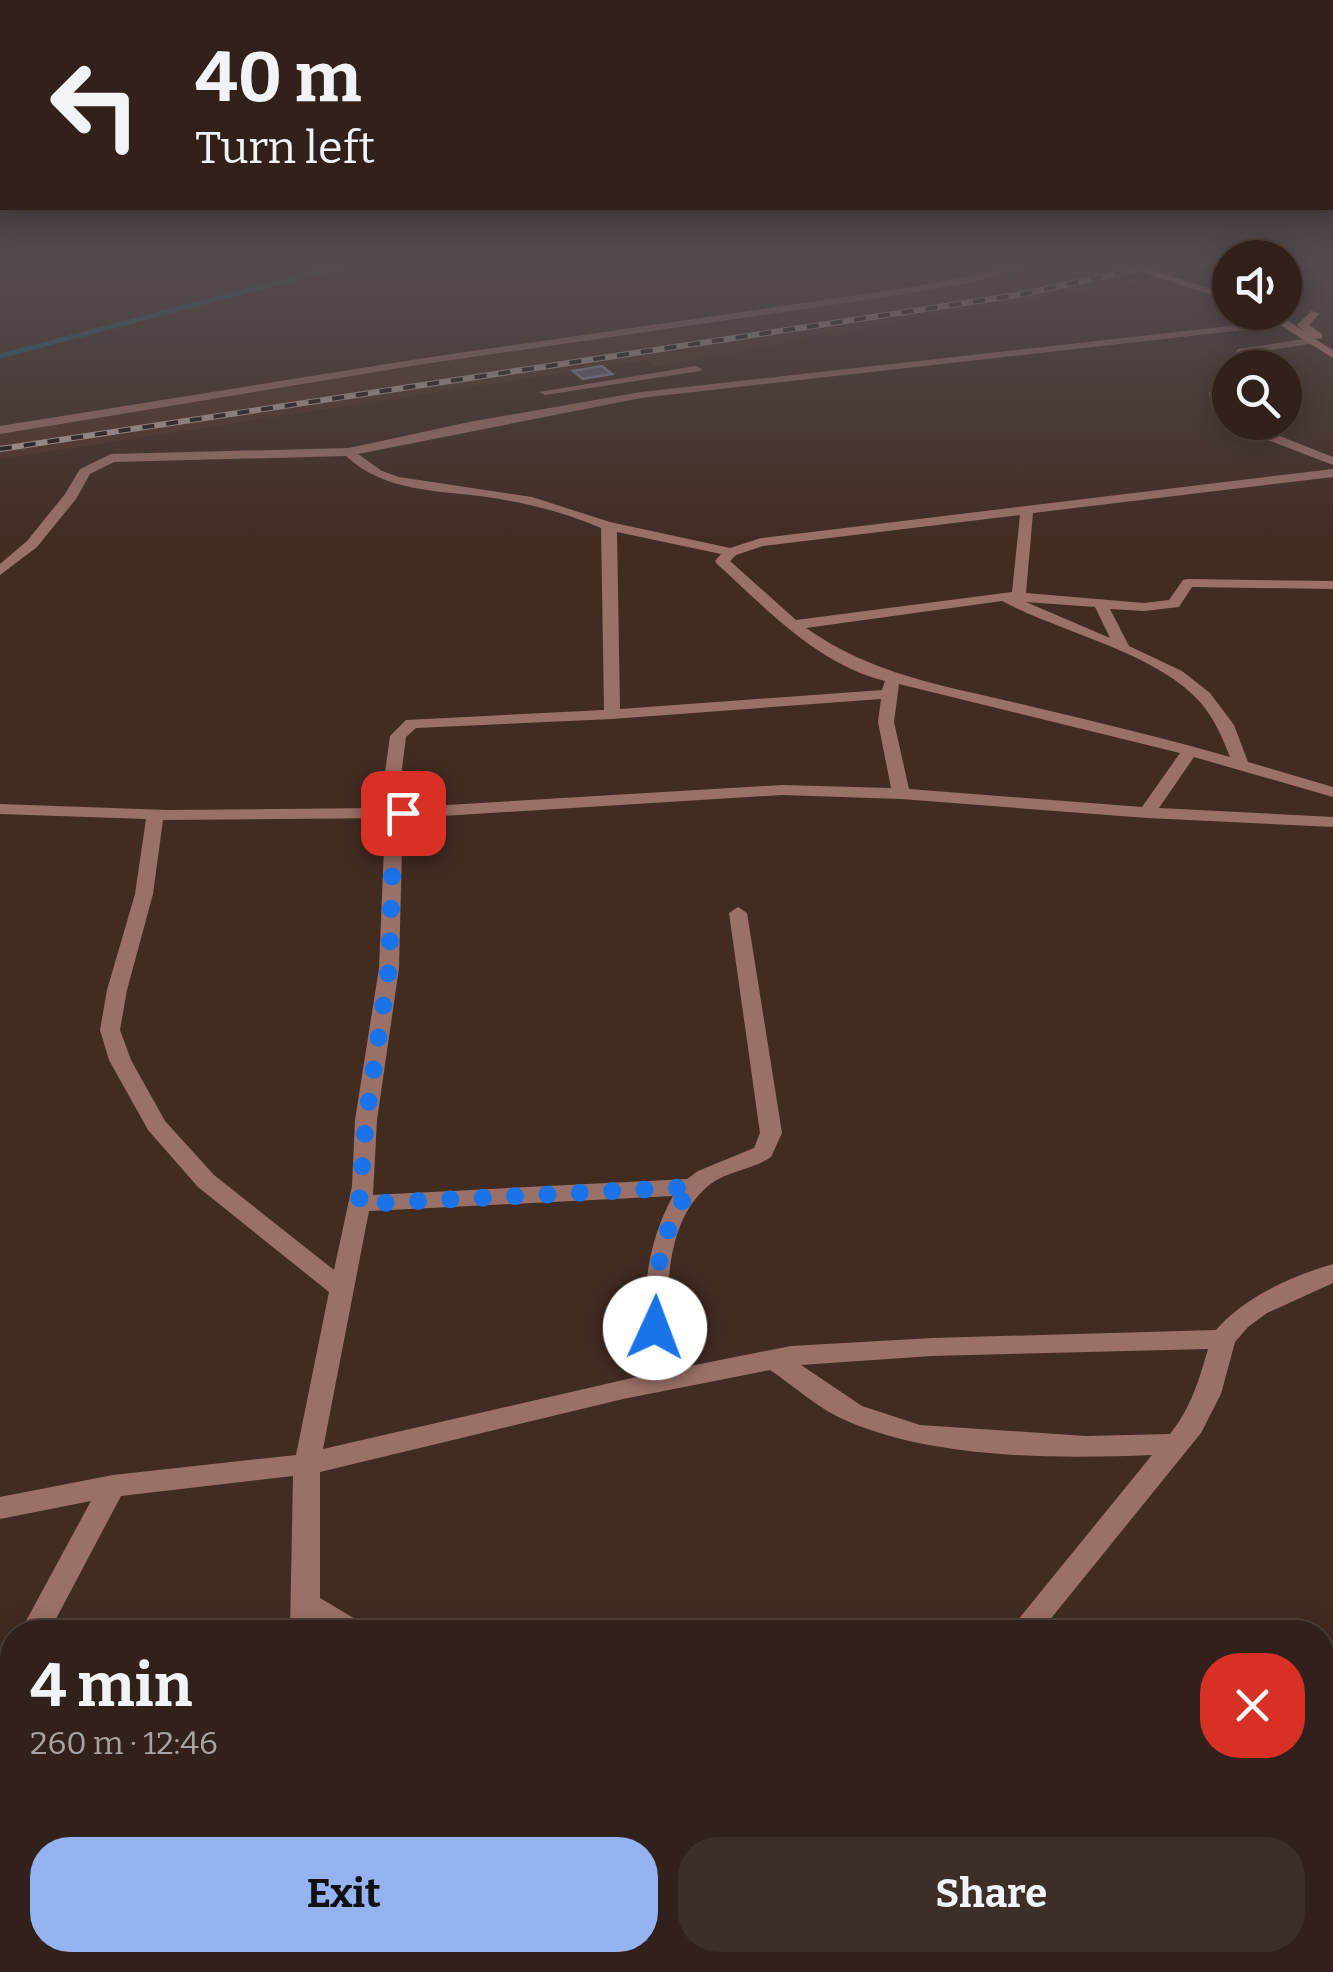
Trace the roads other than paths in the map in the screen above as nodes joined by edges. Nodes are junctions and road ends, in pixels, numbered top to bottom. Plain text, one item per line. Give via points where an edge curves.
1 (458, 356) edge
2 (953, 356) edge
3 (696, 369) dead end
4 (622, 380) junction
5 (544, 392) dead end
6 (641, 395) junction
7 (0, 430) edge
8 (1278, 440) edge
9 (349, 452) junction
10 (1333, 461) edge
11 (1333, 472) edge
12 (1027, 510) junction
13 (606, 525) junction
14 (730, 552) junction
15 (0, 571) edge
16 (1333, 584) edge
17 (1011, 596) junction
18 (1099, 602) junction
19 (793, 625) junction
20 (1124, 648) junction
21 (890, 686) junction
22 (612, 714) junction
23 (1191, 750) junction
24 (1240, 762) junction
25 (1333, 792) edge
26 (901, 794) junction
27 (0, 809) edge
28 (396, 813) junction
29 (1148, 813) junction
30 (155, 815) junction
31 (1333, 822) edge
32 (738, 913) dead end
33 (692, 1187) junction
34 (359, 1204) junction
35 (1333, 1274) edge
36 (341, 1288) junction
37 (1223, 1339) junction
38 (774, 1360) junction
39 (658, 1383) junction
40 (1178, 1444) junction
41 (307, 1464) junction
42 (113, 1486) junction
43 (0, 1508) edge
44 (306, 1619) edge
45 (40, 1620) edge
46 (1033, 1620) edge

1 - 7 street
2 - 6 street
3 - 4 street
4 - 5 street
4 - 6 street
6 - 9 street
8 - 10 street
9 - 13 street via 380,475 525,500
9 - 15 street via 102,461 84,472 32,544
11 - 12 street
12 - 14 street via 761,542
12 - 17 street
13 - 14 street
13 - 22 street
14 - 19 street via 724,565
16 - 18 street via 1188,583 1171,605
17 - 18 street
17 - 19 street
17 - 20 street via 1032,614
18 - 20 street
19 - 21 street
20 - 24 street via 1201,691 1222,716
21 - 22 street
21 - 23 street
21 - 26 street via 886,722
22 - 28 street via 405,726 394,758
23 - 24 street
23 - 29 street
24 - 25 street
26 - 28 street via 767,790
26 - 29 street
27 - 30 street
28 - 30 street
28 - 34 street via 389,968
29 - 31 street
30 - 36 street via 144,894 110,1030 120,1060 156,1125 206,1181
32 - 33 street via 771,1133 754,1159
33 - 34 street
33 - 39 street via 659,1266
34 - 36 street
35 - 37 street via 1246,1314
36 - 41 street
37 - 38 street via 932,1347
37 - 40 street via 1208,1394
38 - 39 street
38 - 40 street via 853,1412 920,1435 1086,1448
39 - 41 street
40 - 46 street
41 - 42 street
41 - 44 street
42 - 43 street
42 - 45 street

